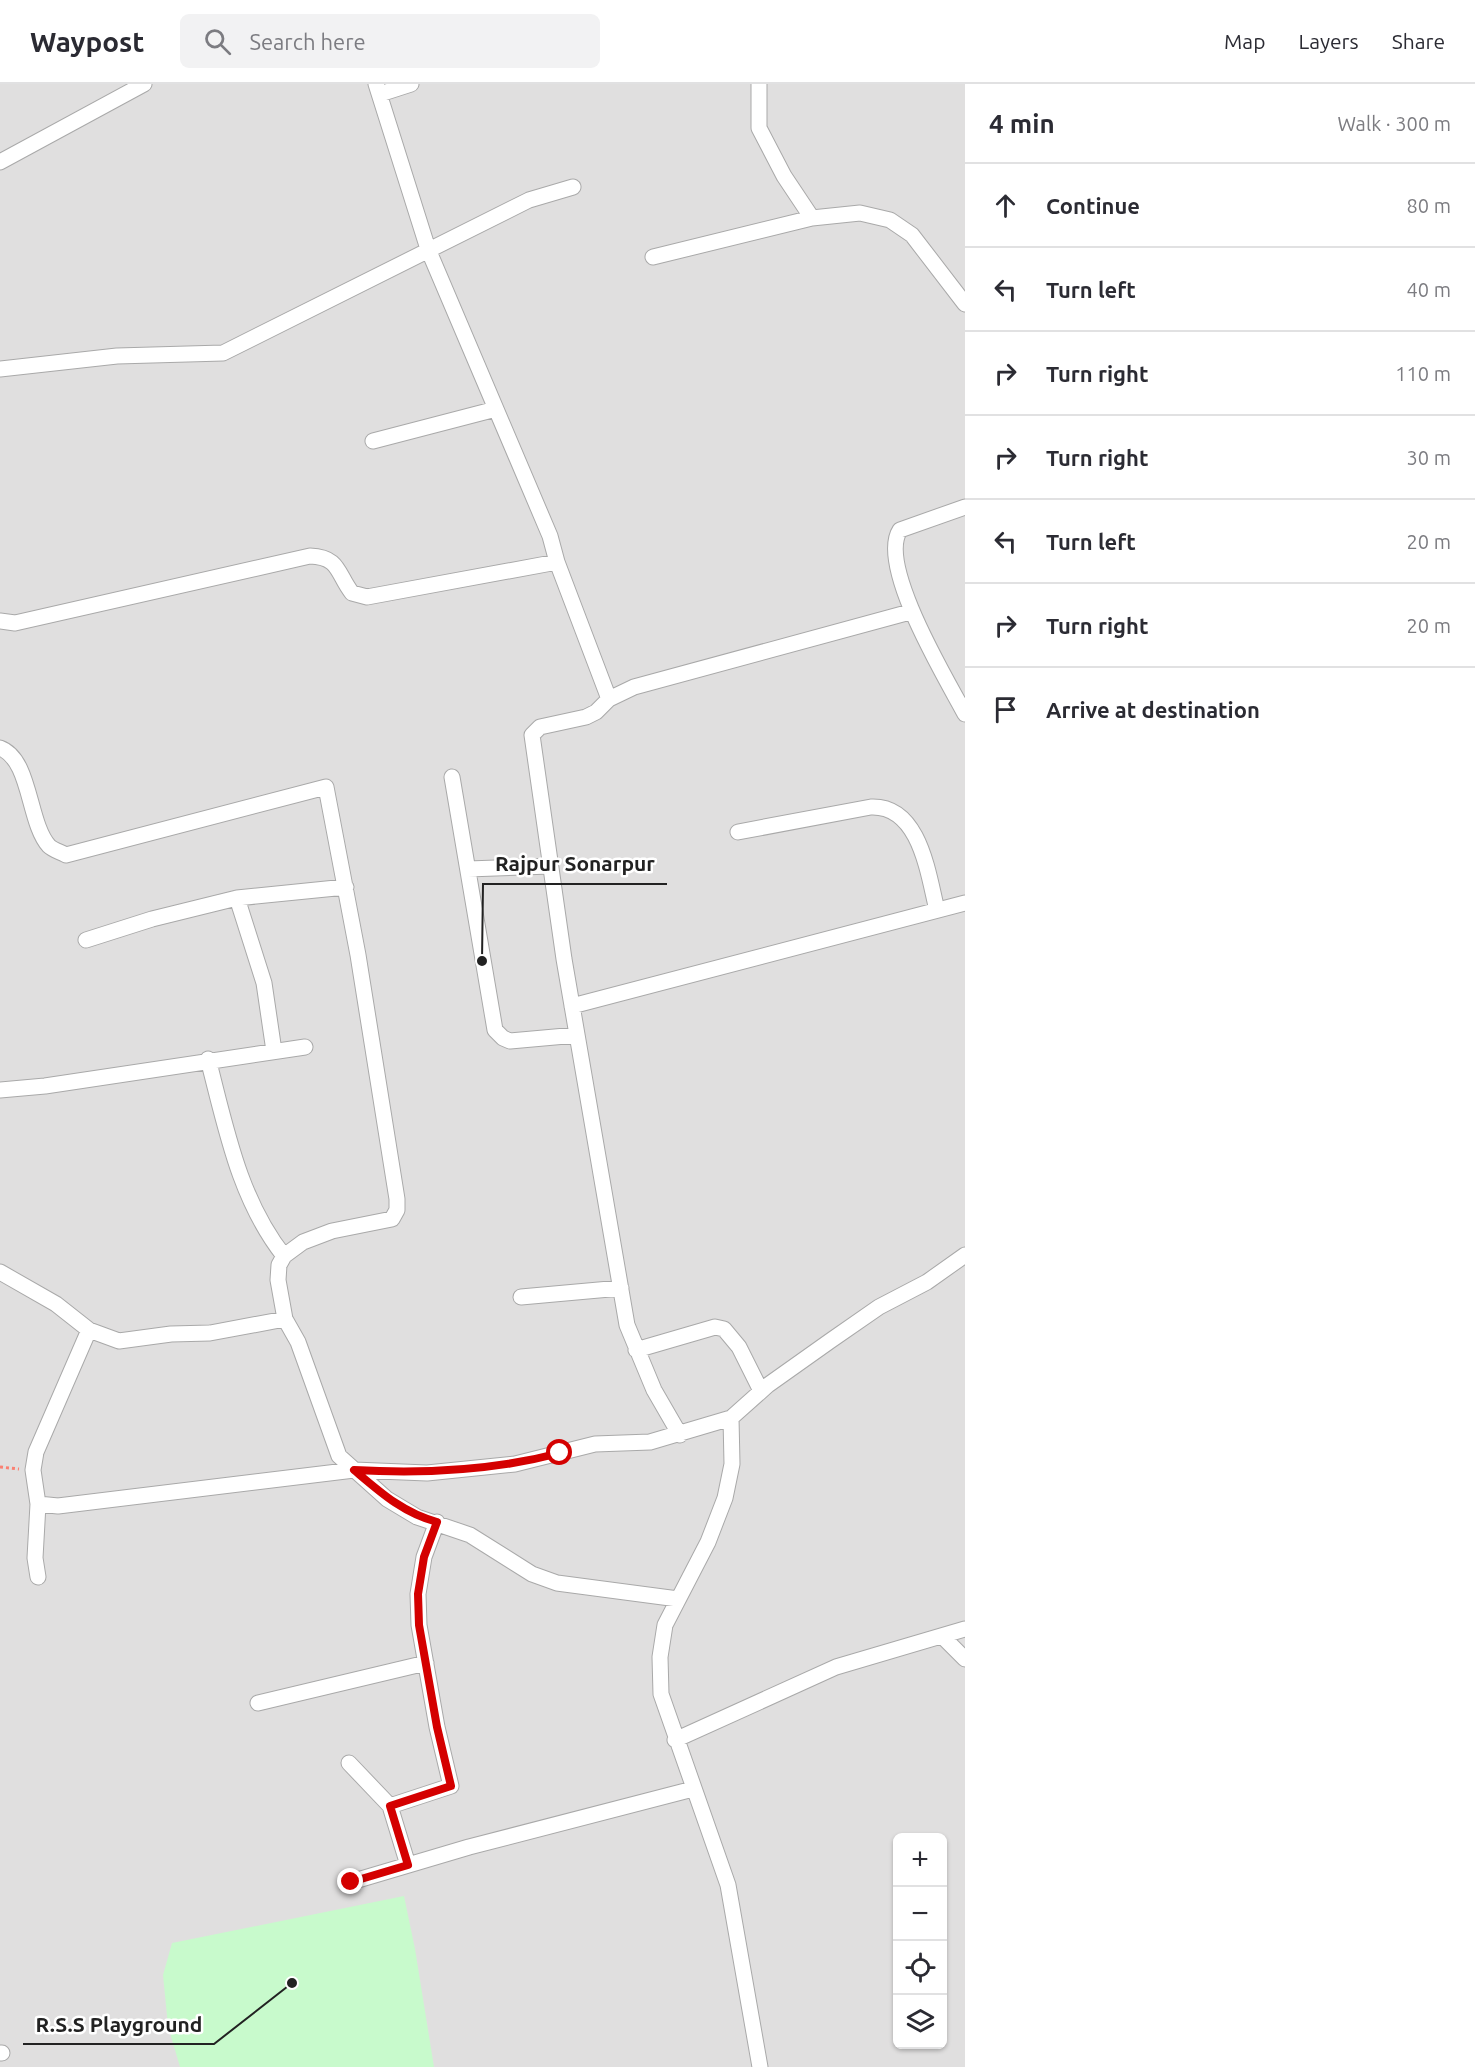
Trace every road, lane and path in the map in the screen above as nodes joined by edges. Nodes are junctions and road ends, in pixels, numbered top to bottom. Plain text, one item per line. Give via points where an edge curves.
1 (144, 84) edge
2 (411, 84) edge
3 (759, 84) edge
4 (378, 89) edge
5 (0, 162) edge
6 (573, 187) dead end
7 (812, 218) junction
8 (428, 249) junction
9 (653, 257) dead end
10 (965, 304) edge
11 (0, 369) edge
12 (496, 409) junction
13 (373, 441) dead end
14 (965, 507) edge
15 (557, 562) junction
16 (910, 612) junction
17 (0, 621) edge
18 (609, 699) junction
19 (965, 714) edge
20 (0, 748) edge
21 (452, 777) dead end
22 (738, 832) dead end
23 (550, 866) junction
24 (468, 869) junction
25 (346, 887) junction
26 (237, 898) junction
27 (965, 903) edge
28 (937, 910) junction
29 (86, 940) dead end
30 (572, 1006) junction
31 (577, 1035) junction
32 (305, 1047) dead end
33 (274, 1051) junction
34 (208, 1059) junction
35 (0, 1090) edge
36 (284, 1256) junction
37 (965, 1256) edge
38 (0, 1272) edge
39 (621, 1288) junction
40 (521, 1297) dead end
41 (285, 1318) junction
42 (88, 1330) junction
43 (636, 1350) junction
44 (761, 1391) junction
45 (731, 1418) junction
46 (680, 1435) junction
47 (354, 1470) junction
48 (38, 1504) junction
49 (437, 1522) junction
50 (38, 1577) dead end
51 (678, 1599) junction
52 (965, 1629) edge
53 (942, 1636) junction
54 (965, 1659) edge
55 (426, 1663) junction
56 (258, 1703) dead end
57 (675, 1740) junction
58 (349, 1763) dead end
59 (693, 1789) junction
60 (390, 1806) junction
61 (408, 1865) junction
62 (351, 1882) dead end
63 (760, 2067) edge

1 - 5 street
2 - 4 street
3 - 7 street via 759,128
4 - 8 street
6 - 8 street via 529,200
7 - 9 street
7 - 10 street via 860,213 890,220 912,235
8 - 11 street via 223,353 117,356
8 - 12 street
12 - 13 street
12 - 15 street via 550,536
14 - 16 street via 900,530 895,537
15 - 17 street via 367,597 352,593 333,563 322,556 310,556 15,623
15 - 18 street
16 - 18 street via 634,687
16 - 19 street
18 - 23 street via 586,717 540,726 532,735
20 - 25 street via 11,755 22,776 50,848 66,855 326,787
21 - 24 street
22 - 28 street via 872,807 894,810 903,818 918,846
23 - 24 street
23 - 30 street
24 - 31 street via 498,1035 510,1041
25 - 26 street
25 - 36 street via 397,1210 392,1219 332,1231 303,1242
26 - 29 street
26 - 33 street via 264,982
27 - 28 street
28 - 30 street
30 - 31 street
31 - 39 street
32 - 33 street
33 - 34 street
34 - 35 street
34 - 36 street via 248,1197
36 - 41 street via 278,1280
37 - 44 street via 879,1307
38 - 42 street via 56,1304
39 - 40 street
39 - 43 street
41 - 42 street via 210,1333 119,1341
41 - 47 street via 298,1342 339,1456
42 - 48 street via 36,1452 33,1470
43 - 44 street via 715,1328 724,1329 739,1347
43 - 46 street
44 - 45 street
45 - 46 street
45 - 51 street via 732,1464 725,1498 708,1542
46 - 47 street via 650,1442 594,1444 515,1464 427,1473
47 - 48 street via 58,1506
47 - 49 street via 387,1499 417,1517
48 - 50 street
49 - 51 street via 470,1535 532,1574 557,1583
49 - 55 street via 424,1557 418,1594
51 - 57 street via 665,1625 660,1657 661,1694
52 - 53 street
53 - 54 street
53 - 57 street via 836,1667
55 - 56 street
55 - 60 street via 451,1786
57 - 59 street
58 - 60 street
59 - 61 street
59 - 63 street via 728,1885
60 - 61 street
61 - 62 street

